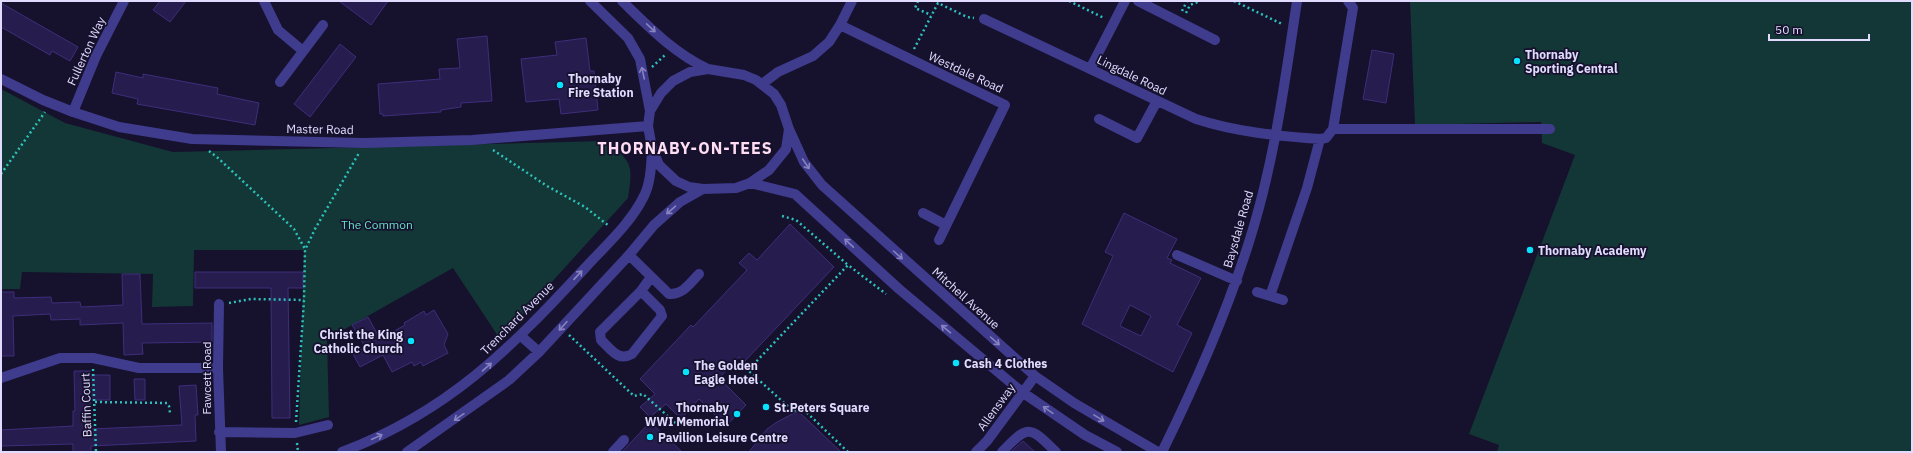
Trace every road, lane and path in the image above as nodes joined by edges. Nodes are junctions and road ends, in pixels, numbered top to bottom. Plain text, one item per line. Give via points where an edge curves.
1 (124, 1) edge
2 (264, 1) edge
3 (590, 1) edge
4 (622, 1) edge
5 (852, 1) edge
6 (918, 1) edge
7 (1069, 1) edge
8 (1125, 1) edge
9 (1138, 1) edge
10 (1200, 1) edge
11 (1234, 1) edge
12 (1298, 1) edge
13 (1348, 1) edge
14 (931, 15) junction
15 (984, 19) joint
16 (1114, 23) junction
17 (1181, 23) junction
18 (323, 25) dead end
19 (840, 25) junction
20 (1293, 30) junction
21 (1214, 40) dead end
22 (672, 48) junction
23 (303, 51) junction
24 (909, 60) junction
25 (708, 69) junction
26 (1090, 69) junction
27 (644, 74) junction
28 (1, 78) edge
29 (280, 82) dead end
30 (762, 84) junction
31 (1157, 101) junction
32 (51, 103) junction
33 (650, 111) junction
34 (73, 112) junction
35 (1099, 119) dead end
36 (648, 126) junction
37 (789, 129) junction
38 (1333, 129) junction
39 (1550, 130) dead end
40 (1275, 136) junction
41 (1320, 138) junction
42 (192, 139) junction
43 (482, 139) junction
44 (364, 143) junction
45 (652, 148) junction
46 (1, 174) edge
47 (750, 183) junction
48 (703, 189) junction
49 (923, 213) dead end
50 (782, 216) dead end
51 (946, 225) junction
52 (616, 233) junction
53 (939, 240) dead end
54 (305, 250) junction
55 (629, 255) junction
56 (1177, 255) dead end
57 (848, 264) junction
58 (699, 274) dead end
59 (651, 277) junction
60 (1237, 281) junction
61 (641, 291) junction
62 (1257, 292) dead end
63 (1270, 296) junction
64 (891, 298) dead end
65 (304, 300) junction
66 (1283, 300) dead end
67 (219, 304) joint
68 (561, 328) junction
69 (521, 336) junction
70 (539, 352) junction
71 (93, 358) junction
72 (218, 368) junction
73 (1035, 376) junction
74 (1, 378) edge
75 (1022, 392) junction
76 (95, 402) junction
77 (170, 413) dead end
78 (685, 422) dead end
79 (328, 425) dead end
80 (219, 432) junction
81 (295, 433) junction
82 (624, 440) dead end
83 (413, 451) edge
84 (96, 452) edge
85 (221, 452) edge
86 (298, 452) edge
87 (342, 452) edge
88 (613, 452) edge
89 (848, 452) edge
90 (976, 452) edge
91 (1002, 452) edge
92 (1056, 452) edge
93 (1117, 452) edge
94 (1158, 452) edge
95 (1162, 452) edge

1 - 34 street, Fullerton Way via 96,56
2 - 23 street via 278,30
27 -> 3 street via 640,58 628,38
4 -> 22 street
5 - 19 street
6 - 14 path via 915,8
7 - 16 path
8 - 16 street
9 - 17 street
10 - 17 path via 1190,5
11 - 20 path
12 - 20 street, Baysdale Road
13 - 38 street via 1353,8
14 - 15 path via 938,3 967,17
14 - 24 path
15 - 26 street, Lingdale Road
16 - 26 street
17 - 21 street
18 - 23 street
19 - 24 street, Westdale Road
19 - 30 street via 829,42 813,56 778,72
20 - 40 street, Baysdale Road
22 - 25 street
22 - 27 path
23 - 29 street
24 - 51 street, Westdale Road via 1005,105
25 - 30 street, Mitchell Avenue via 744,75
25 - 33 street, Mitchell Avenue via 690,72 673,81 661,93
26 - 31 street, Lingdale Road
27 - 33 street
28 - 32 street, Master Road
30 - 37 street, Mitchell Avenue via 774,94 781,105
31 - 35 street via 1137,138
31 - 40 street, Lingdale Road via 1220,127
32 - 34 street, Master Road
32 - 46 path
33 - 36 street, Mitchell Avenue
34 - 42 street, Master Road via 119,127
36 - 43 street, Master Road
36 - 45 street, Mitchell Avenue
37 - 47 street, Mitchell Avenue via 786,149 778,161
37 -> 73 street, Mitchell Avenue via 804,162 822,185
38 - 39 street
38 - 41 street via 1326,138
40 - 41 street, Lingdale Road
40 - 60 street, Baysdale Road via 1262,194
41 - 63 street via 1307,188
42 - 44 street, Master Road
42 - 54 path via 218,158 271,206 294,229
43 - 44 street, Master Road
43 - 52 path via 502,156 547,186 585,207
44 - 54 path
45 - 48 street, Mitchell Avenue via 659,165 676,181 689,187
45 - 52 street, Trenchard Avenue via 645,195 628,221
47 - 48 street, Mitchell Avenue via 736,188
75 -> 47 street, Mitchell Avenue via 899,289 795,194
48 -> 55 street via 680,202 654,226
49 - 51 street
50 - 57 path via 796,220
51 - 53 street, Westdale Road
69 -> 52 street, Trenchard Avenue
54 - 65 path
55 - 59 street
55 -> 68 street
56 - 60 street
57 - 64 path
57 - 89 path via 749,372 793,412 802,408
58 - 59 street via 677,294 669,294
59 - 61 street
60 - 95 street, Baysdale Road via 1213,343
61 - 61 street via 600,332 601,340 620,357 625,358 632,354 662,316 660,310
62 - 63 street
63 - 66 street
65 - 67 path via 251,299
65 - 81 path
67 - 72 street, Fawcett Road
68 - 70 street
68 - 78 path via 634,396 644,394 680,427
69 - 70 street
87 -> 69 street, Trenchard Avenue via 397,428 446,399
70 -> 83 street via 491,394
71 - 72 street via 139,368
71 - 74 street via 60,358
71 - 76 path, Baffin Court
72 - 80 street, Fawcett Road
73 - 75 street, Allensway
73 -> 94 street, Mitchell Avenue via 1074,403
75 - 90 street, Allensway via 987,441
93 -> 75 street, Mitchell Avenue via 1085,435
76 - 77 path via 167,403
76 - 84 path, Baffin Court
79 - 81 street
80 - 81 street
80 - 85 street, Fawcett Road
81 - 86 path
82 - 88 street
91 - 92 street via 1018,435 1028,431 1036,434

